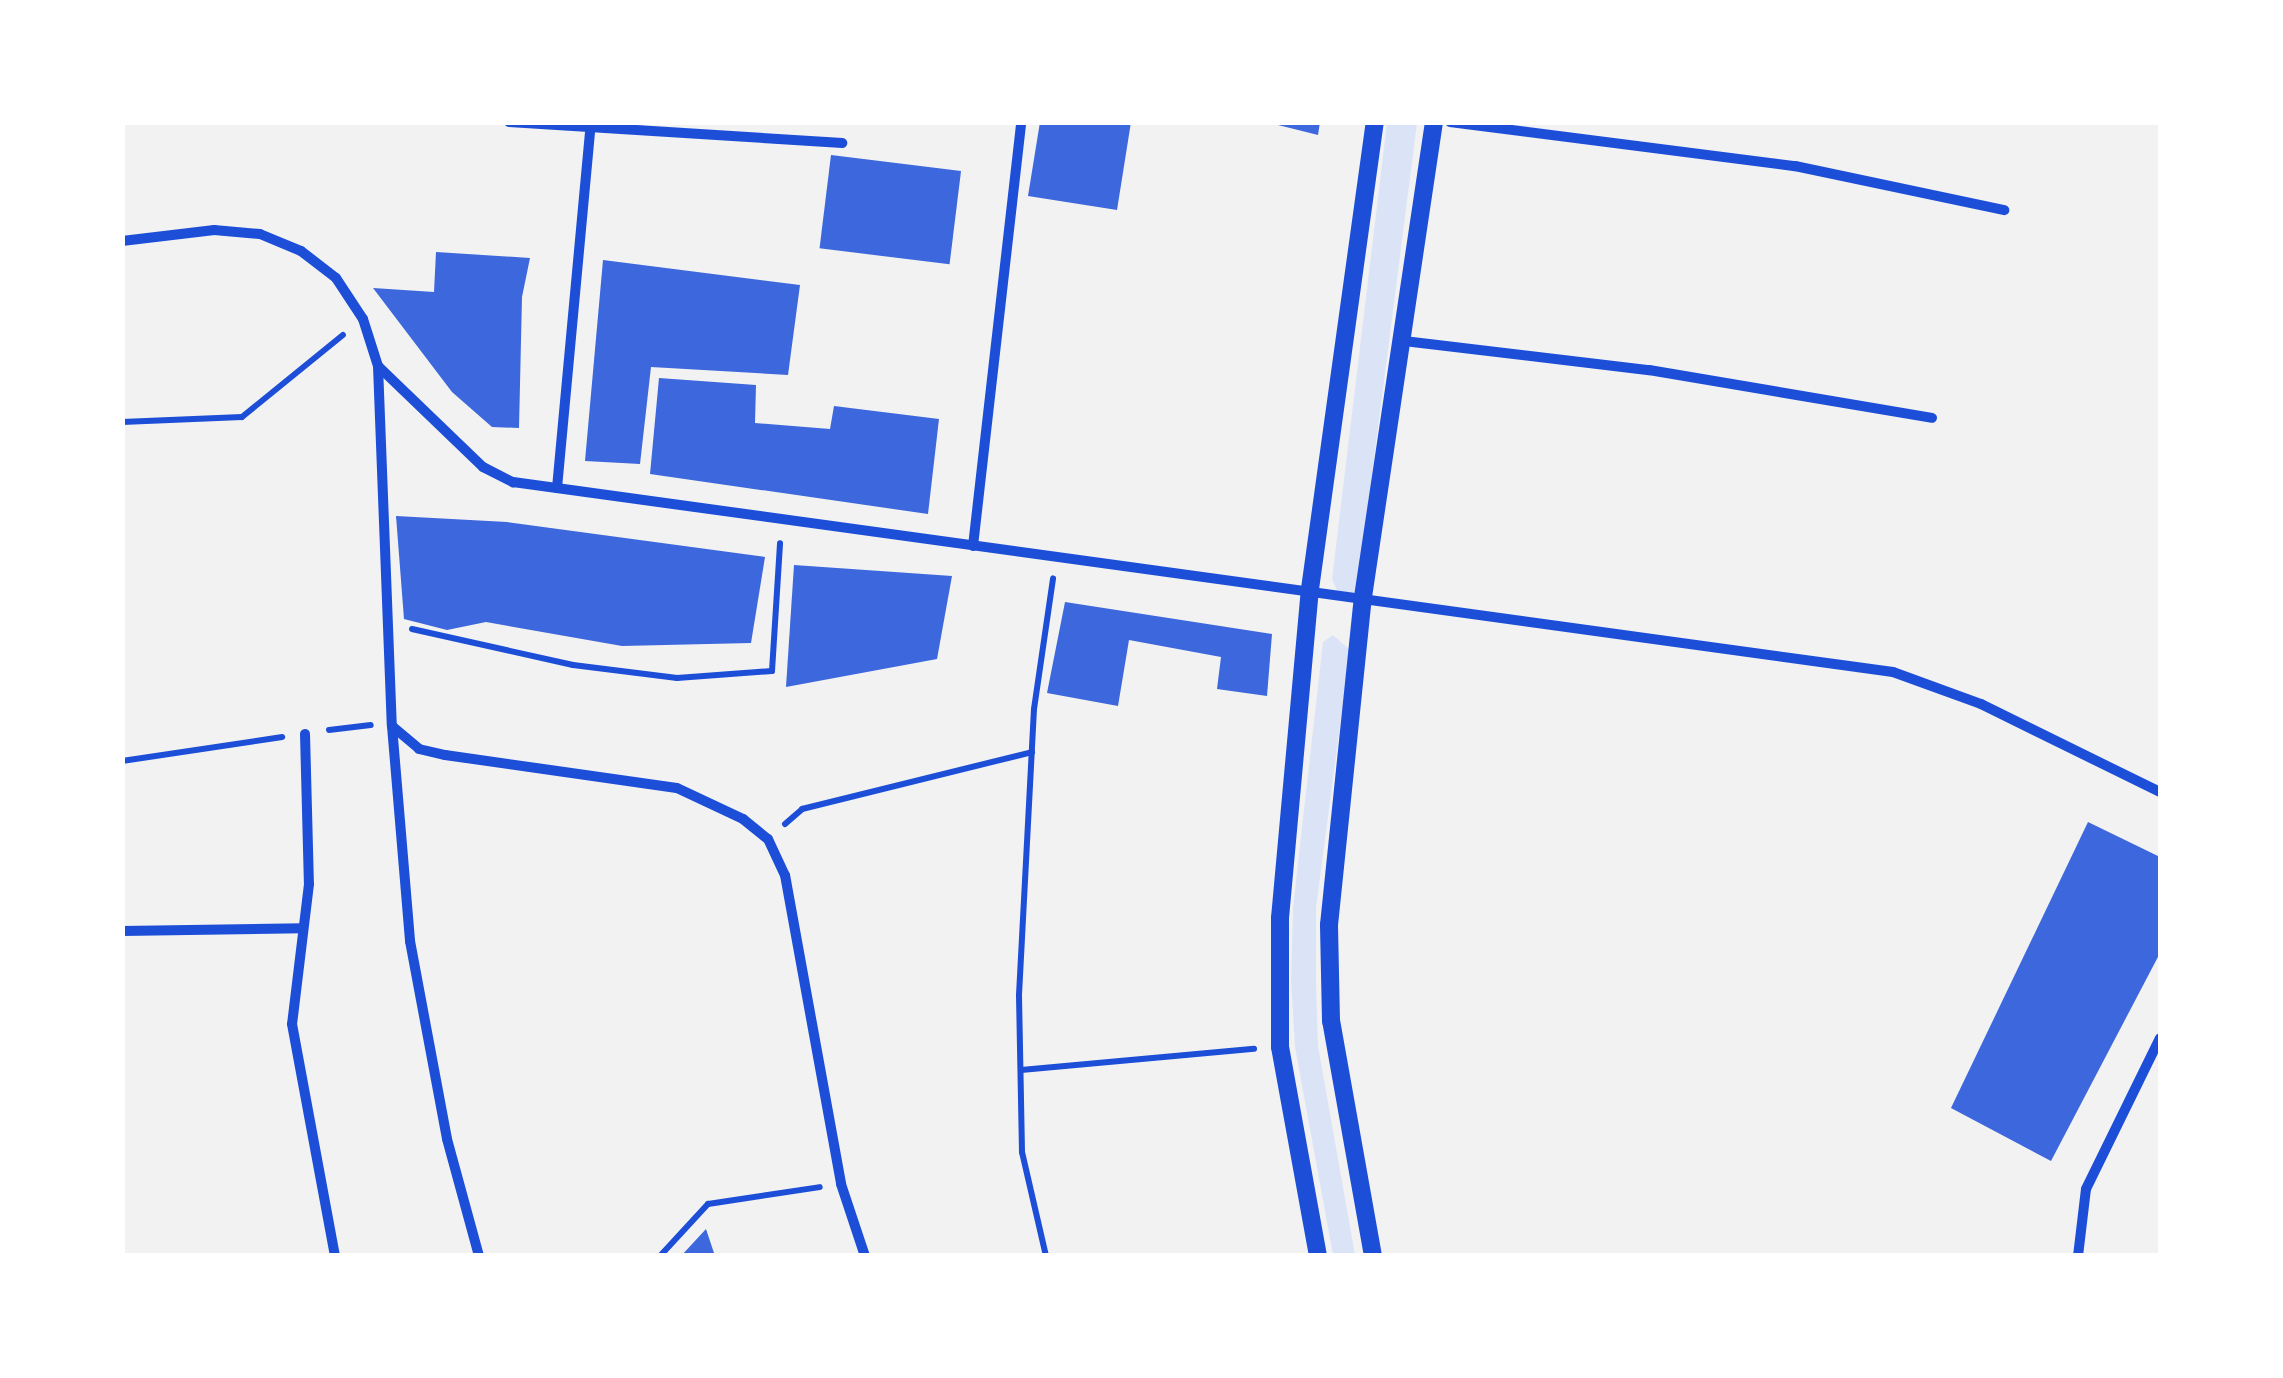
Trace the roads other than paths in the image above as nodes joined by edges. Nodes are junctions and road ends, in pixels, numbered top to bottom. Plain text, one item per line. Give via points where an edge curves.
1 (509, 122) edge
2 (1021, 122) edge
3 (1374, 122) edge
4 (1434, 122) edge
5 (1450, 122) edge
6 (590, 125) edge
7 (842, 143) dead end
8 (2004, 210) dead end
9 (122, 241) edge
10 (1404, 341) junction
11 (378, 366) junction
12 (1932, 418) dead end
13 (557, 488) junction
14 (972, 546) junction
15 (1310, 589) junction
16 (1363, 597) junction
17 (392, 726) junction
18 (305, 734) road end
19 (2160, 792) edge
20 (303, 928) junction
21 (122, 931) edge
22 (2160, 1038) edge
23 (335, 1256) edge
24 (479, 1256) edge
25 (865, 1256) edge
26 (1318, 1256) edge
27 (1373, 1256) edge
28 (2078, 1256) edge

1 - 6 street
2 - 14 street
3 - 15 street
4 - 10 street
5 - 8 street via 1795,166
6 - 7 street
6 - 13 street
9 - 11 street via 214,230 260,234 301,251 336,278 364,319
10 - 12 street via 1649,370
10 - 16 street
11 - 13 street via 483,467 514,482
11 - 17 street
13 - 14 street
14 - 15 street
15 - 16 street
15 - 26 street via 1280,918 1280,1047
16 - 19 street via 1893,672 1981,704
16 - 27 street via 1330,963 1343,1102
17 - 24 street via 425,1036
17 - 25 street via 419,748 446,755 678,788 743,819 768,839 785,875 841,1184
18 - 20 street via 309,884
20 - 21 street
20 - 23 street via 292,1024
22 - 28 street via 2086,1189

